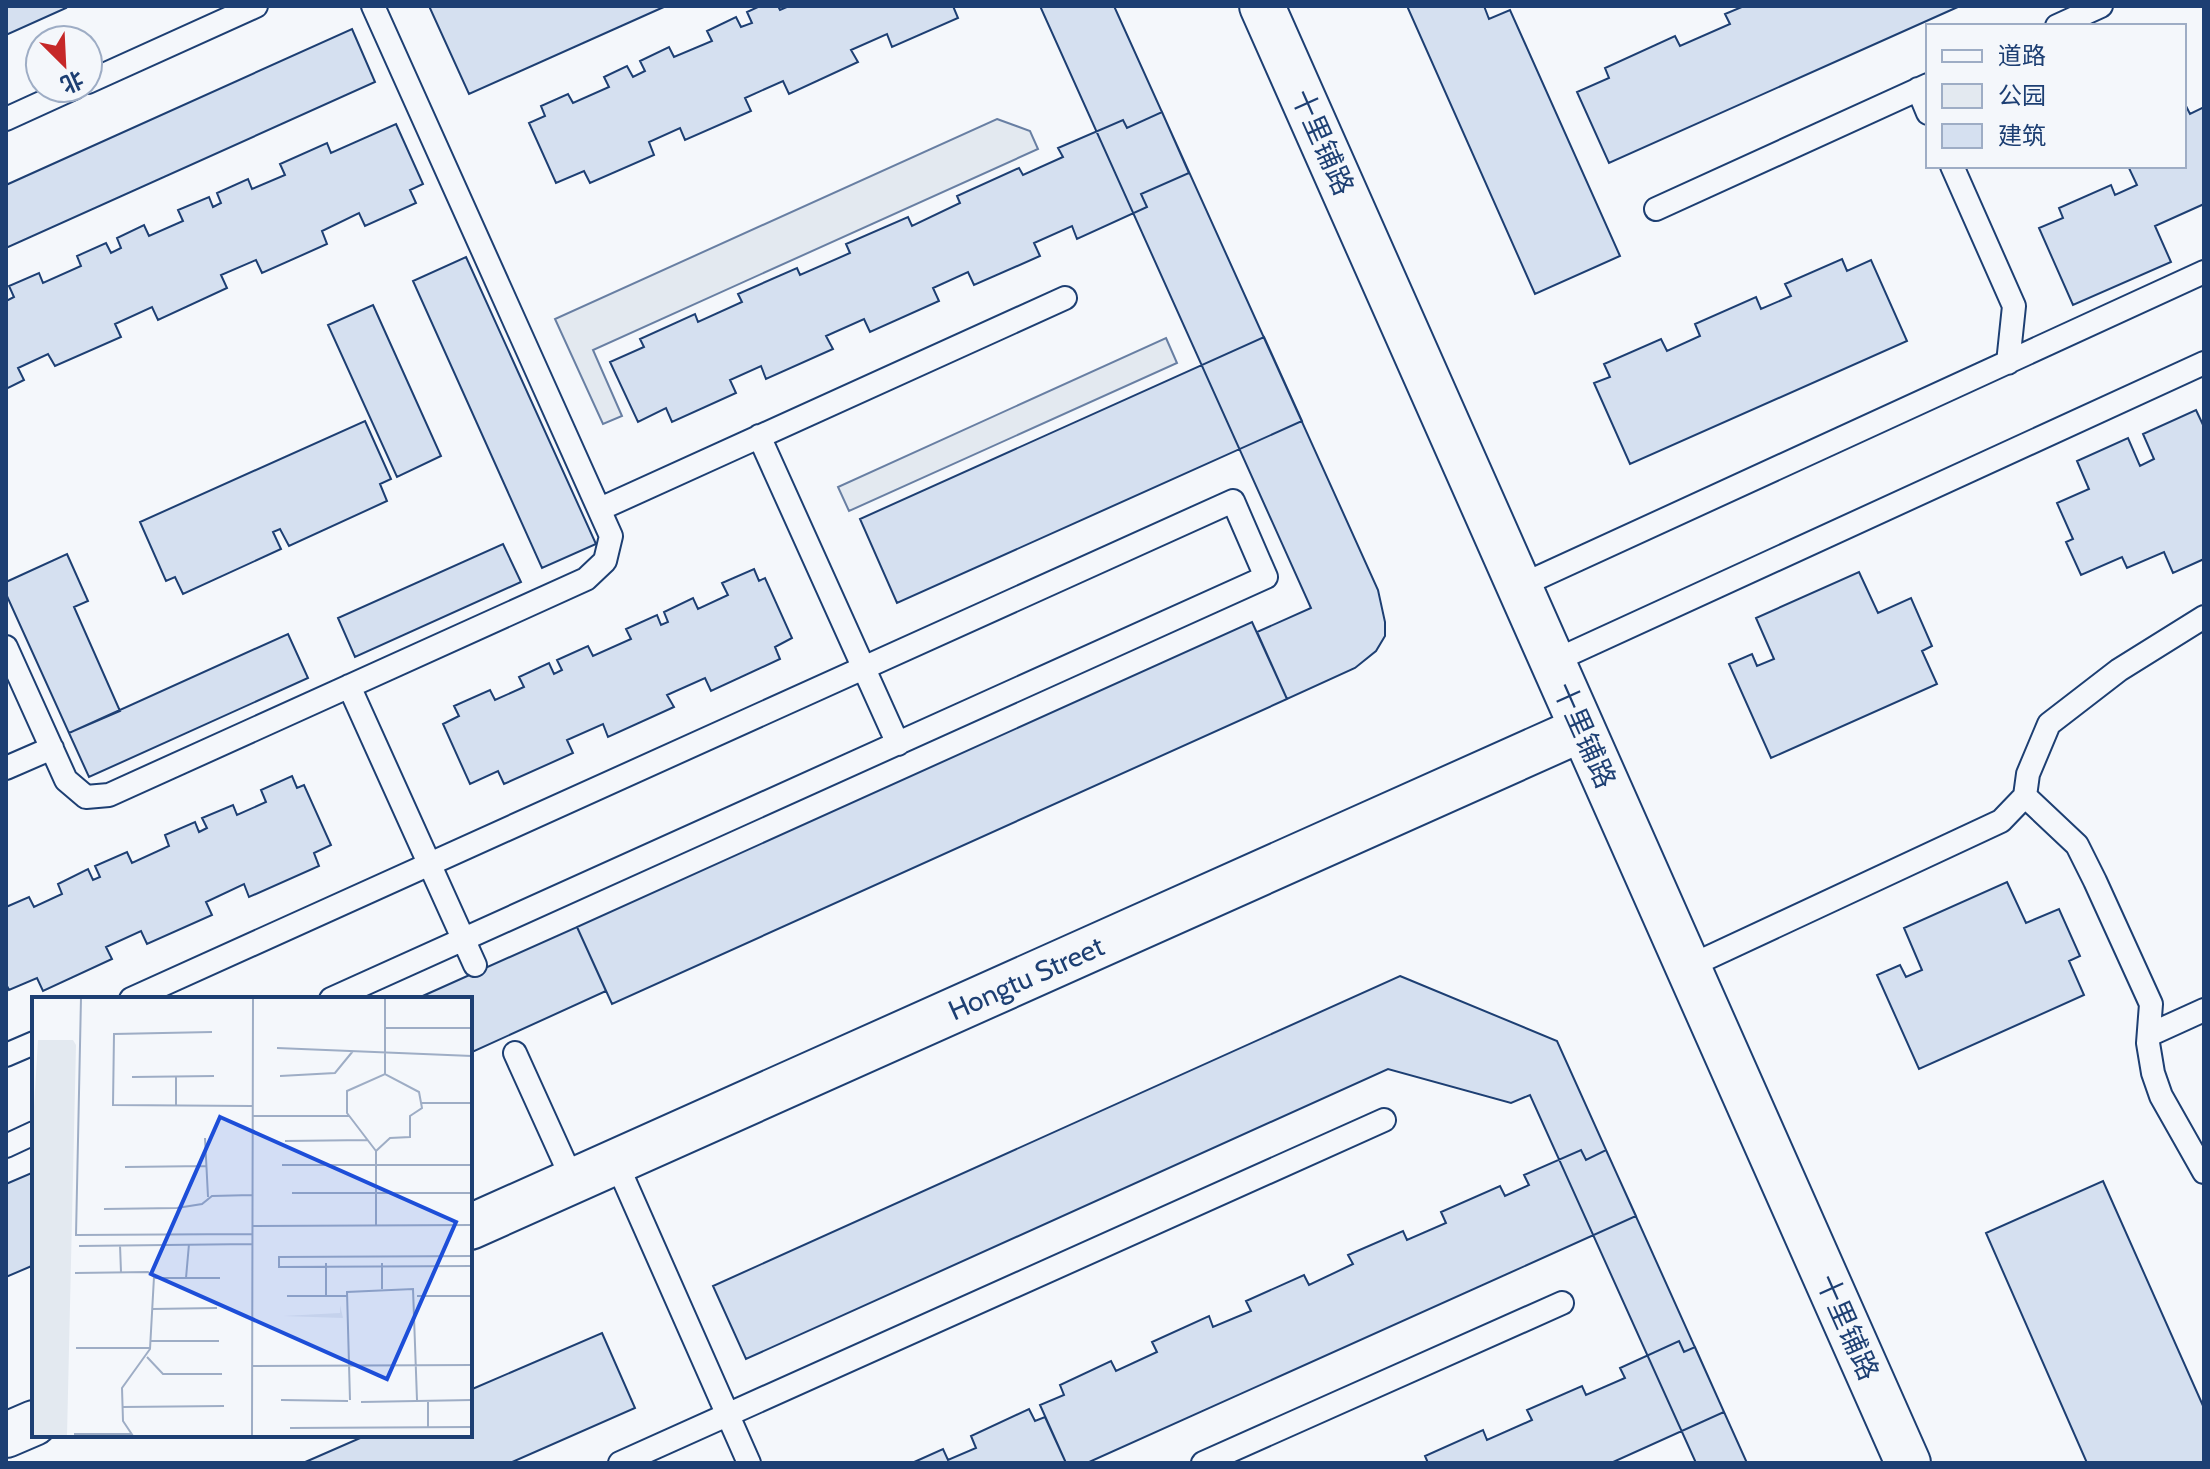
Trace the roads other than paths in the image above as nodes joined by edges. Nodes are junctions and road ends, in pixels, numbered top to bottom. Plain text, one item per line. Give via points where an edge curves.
1 (256, 6) edge
2 (373, 6) edge
3 (1262, 6) edge
4 (2101, 6) edge
5 (2061, 24) edge
6 (104, 75) edge
7 (1923, 87) edge
8 (39, 104) edge
9 (6, 119) edge
10 (1953, 168) edge
11 (1656, 209) dead end
12 (2204, 272) edge
13 (1065, 298) dead end
14 (2008, 363) junction
15 (2204, 363) edge
16 (759, 436) junction
17 (600, 509) junction
18 (1520, 586) junction
19 (2204, 617) edge
20 (6, 647) edge
21 (1552, 662) junction
22 (864, 668) junction
23 (349, 686) junction
24 (1582, 729) junction
25 (898, 744) junction
26 (52, 748) junction
27 (6, 768) edge
28 (2025, 796) junction
29 (430, 864) junction
30 (464, 939) junction
31 (475, 965) dead end
32 (1688, 967) junction
33 (135, 997) edge
34 (335, 997) edge
35 (2204, 1010) edge
36 (2149, 1035) junction
37 (32, 1044) edge
38 (515, 1053) dead end
39 (6, 1055) edge
40 (1384, 1120) dead end
41 (32, 1134) edge
42 (6, 1146) edge
43 (616, 1162) junction
44 (2204, 1172) edge
45 (573, 1181) junction
46 (472, 1226) edge
47 (1562, 1303) dead end
48 (727, 1415) junction
49 (32, 1424) edge
50 (6, 1435) edge
51 (620, 1463) edge
52 (749, 1463) edge
53 (1203, 1463) edge
54 (1908, 1463) edge

1 - 6 lane
2 - 17 lane
3 - 18 street, 十里铺路
4 - 5 lane
7 - 11 lane
8 - 9 lane
10 - 14 lane via 2014,306
12 - 14 lane
13 - 16 lane
14 - 18 lane
15 - 21 lane
16 - 17 lane
16 - 22 lane
17 - 23 lane via 611,536 605,561 586,579
18 - 21 street, 十里铺路
19 - 28 lane via 2119,670 2049,724 2028,774
20 - 26 lane
21 - 24 street, 十里铺路
22 - 25 lane
22 - 25 lane via 1233,501 1266,577
22 - 29 lane
23 - 26 lane via 109,795 86,797 66,780
23 - 29 lane
24 - 32 street, 十里铺路
24 - 43 street, Hongtu Street
25 - 30 lane
26 - 27 lane
28 - 32 lane via 2001,821
28 - 36 lane via 2077,845 2151,1004
29 - 30 lane
29 - 33 lane
30 - 31 lane
30 - 34 lane
32 - 54 street, 十里铺路
35 - 36 lane
36 - 44 lane via 2161,1096
37 - 39 lane
38 - 45 lane
40 - 48 lane
41 - 42 lane
43 - 45 street, Hongtu Street
43 - 48 lane
45 - 46 street, Hongtu Street
47 - 53 lane
48 - 51 lane
48 - 52 lane
49 - 50 street

